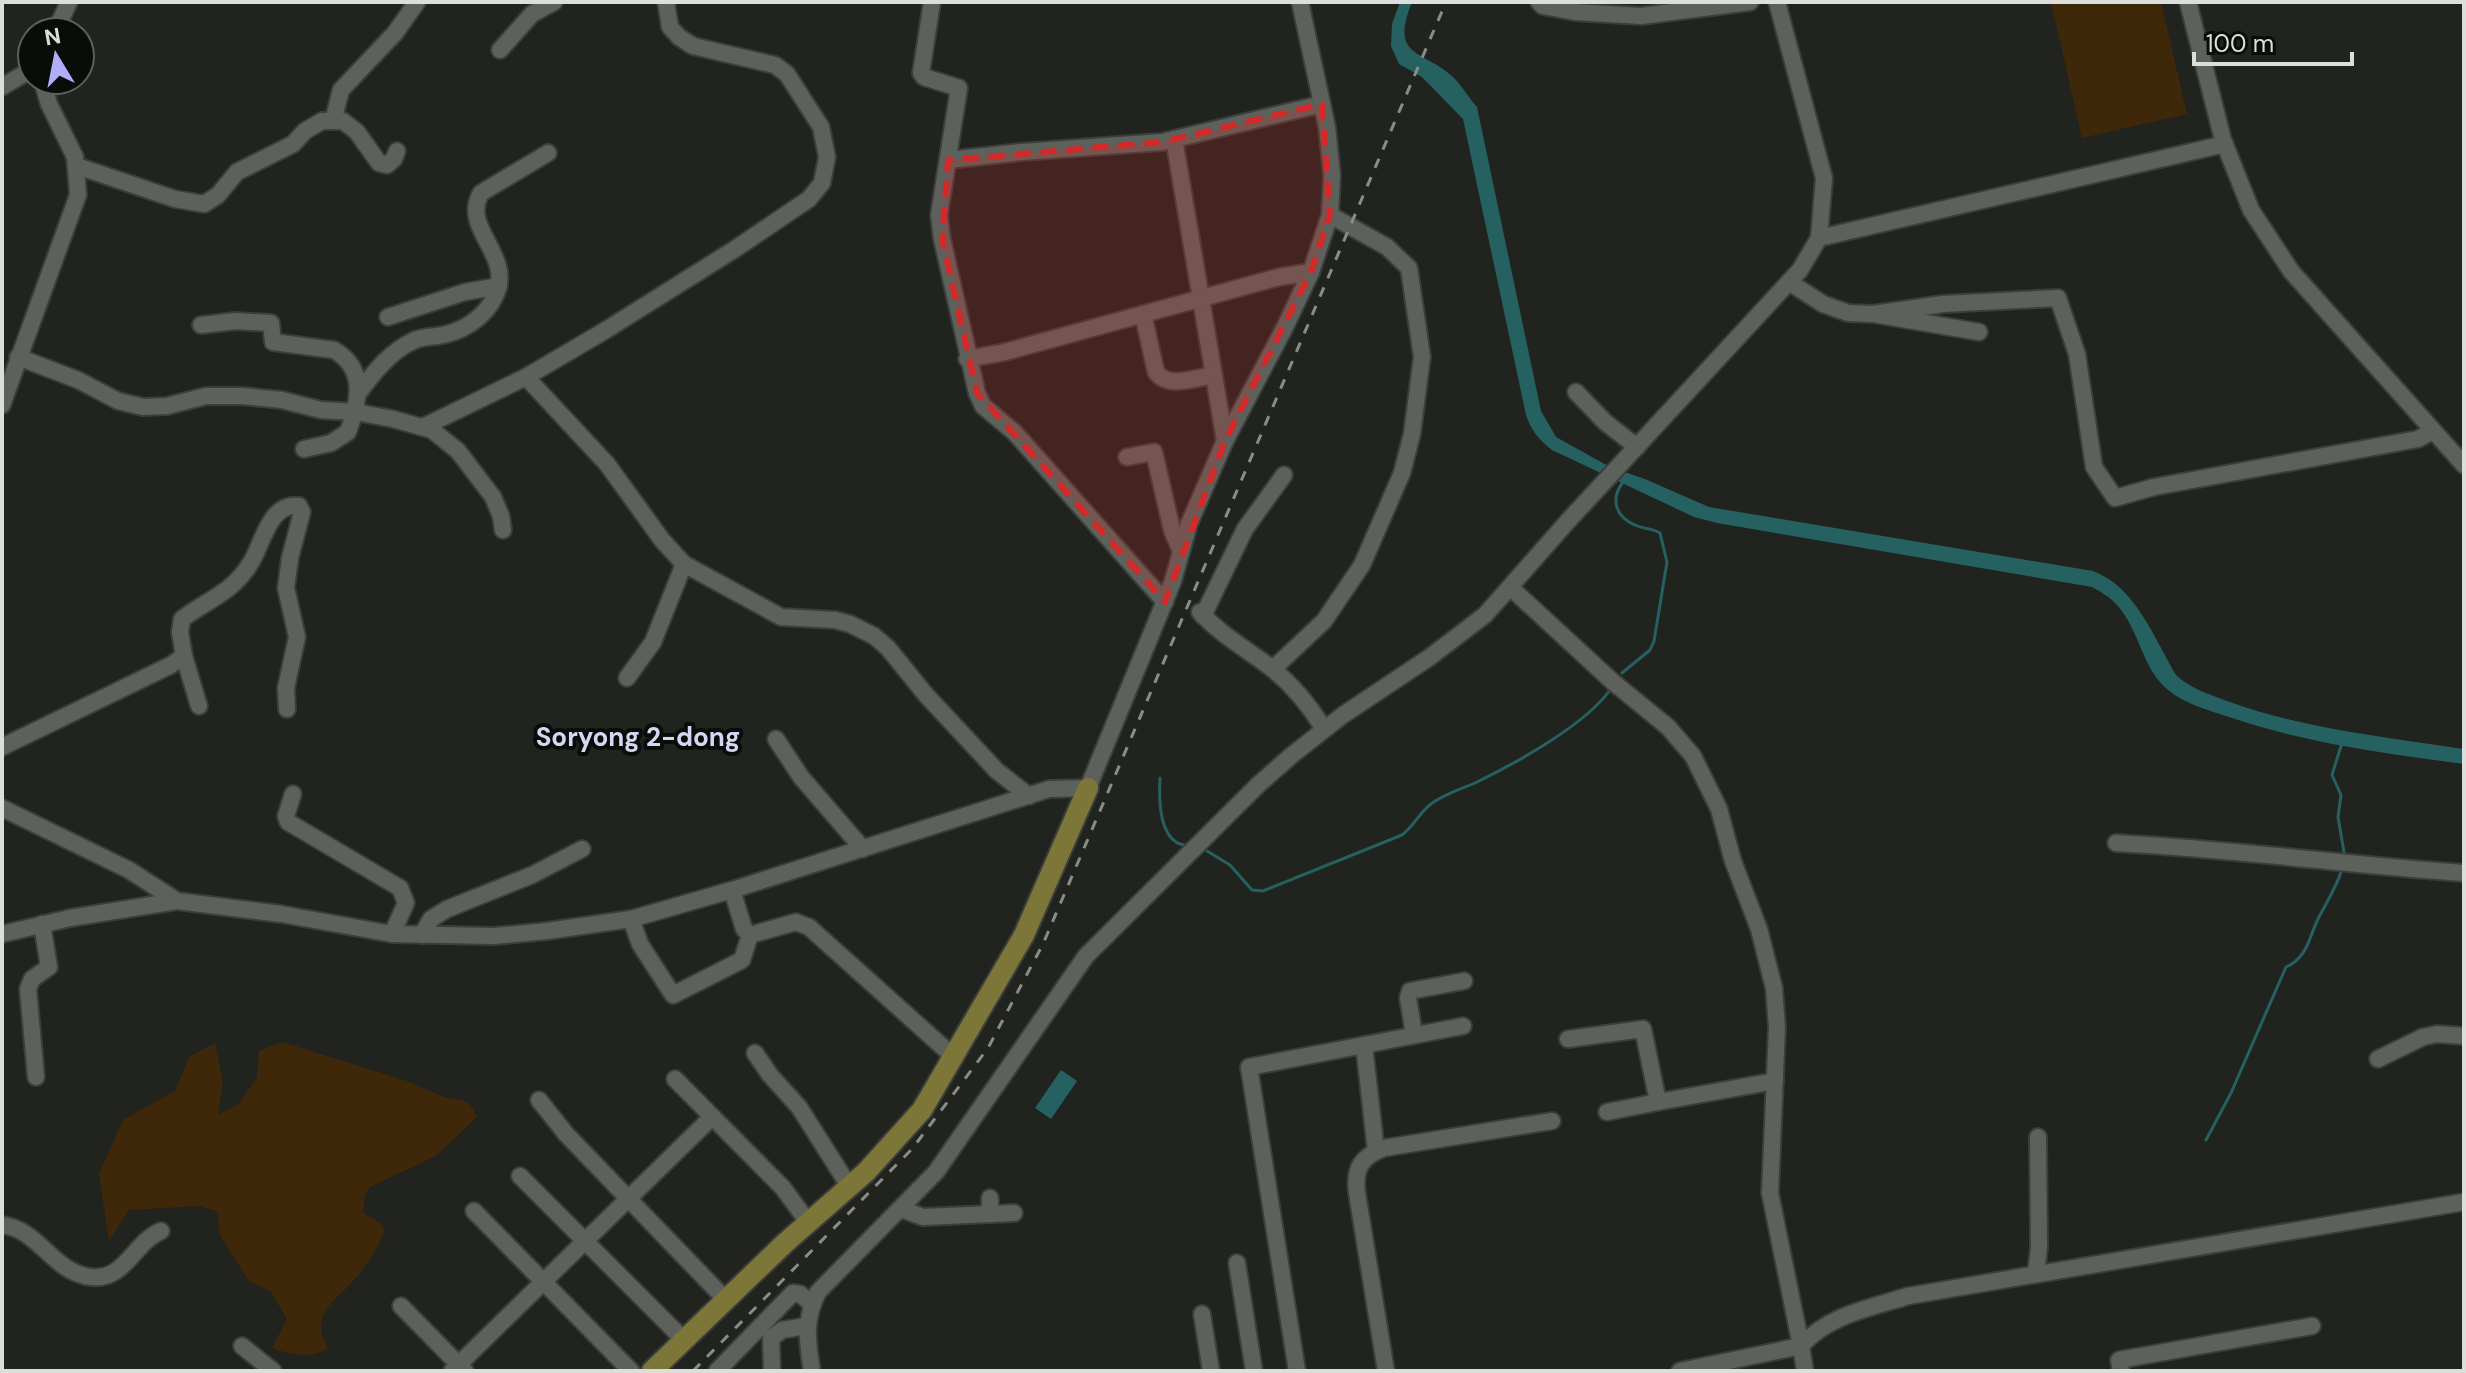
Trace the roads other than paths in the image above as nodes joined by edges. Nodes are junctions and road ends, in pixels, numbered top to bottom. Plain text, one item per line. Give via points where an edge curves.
1 (417, 2) edge
2 (666, 2) edge
3 (932, 2) edge
4 (1300, 2) edge
5 (1539, 2) edge
6 (1750, 2) edge
7 (1777, 2) edge
8 (2188, 2) edge
9 (546, 4) edge
10 (500, 50) dead end
11 (47, 96) edge
12 (1322, 104) junction
13 (333, 121) junction
14 (1174, 139) junction
15 (2225, 144) junction
16 (397, 151) dead end
17 (548, 153) dead end
18 (948, 160) junction
19 (77, 166) junction
20 (1330, 215) junction
21 (1819, 238) junction
22 (1311, 272) junction
23 (1789, 282) junction
24 (499, 286) junction
25 (1200, 299) junction
26 (1143, 314) junction
27 (1873, 314) junction
28 (388, 317) dead end
29 (201, 325) dead end
30 (1979, 332) dead end
31 (18, 357) junction
32 (967, 359) junction
33 (1213, 375) junction
34 (526, 377) junction
35 (360, 391) junction
36 (1576, 392) dead end
37 (3, 400) edge
38 (356, 412) junction
39 (423, 427) junction
40 (2433, 431) junction
41 (1225, 441) junction
42 (304, 449) dead end
43 (1632, 453) junction
44 (1127, 457) dead end
45 (2464, 465) edge
46 (1284, 475) dead end
47 (503, 530) dead end
48 (1181, 551) junction
49 (684, 564) junction
50 (1511, 588) junction
51 (1165, 602) junction
52 (184, 656) junction
53 (1273, 669) junction
54 (627, 678) dead end
55 (199, 706) dead end
56 (287, 709) dead end
57 (1324, 729) junction
58 (776, 739) dead end
59 (2, 747) edge
60 (1088, 788) junction
61 (293, 794) dead end
62 (1029, 796) junction
63 (2, 808) edge
64 (2116, 843) dead end
65 (582, 849) dead end
66 (863, 849) junction
67 (2464, 873) edge
68 (732, 890) junction
69 (177, 901) junction
70 (631, 919) junction
71 (42, 924) junction
72 (2, 934) edge
73 (392, 934) junction
74 (422, 935) junction
75 (750, 935) junction
76 (1464, 981) dead end
77 (1463, 1026) dead end
78 (1414, 1034) junction
79 (2464, 1036) edge
80 (1568, 1039) dead end
81 (1364, 1045) junction
82 (755, 1053) dead end
83 (955, 1058) junction
84 (2378, 1059) dead end
85 (36, 1077) dead end
86 (675, 1079) dead end
87 (1775, 1081) junction
88 (539, 1100) dead end
89 (1658, 1102) junction
90 (1607, 1112) dead end
91 (711, 1118) junction
92 (1552, 1121) dead end
93 (2038, 1137) dead end
94 (1376, 1151) junction
95 (520, 1176) dead end
96 (849, 1186) junction
97 (628, 1200) junction
98 (2464, 1202) edge
99 (901, 1209) junction
100 (474, 1211) dead end
101 (1014, 1213) dead end
102 (808, 1222) junction
103 (2, 1225) edge
104 (161, 1231) dead end
105 (586, 1241) junction
106 (1237, 1263) dead end
107 (2036, 1274) junction
108 (544, 1282) junction
109 (726, 1300) junction
110 (812, 1304) junction
111 (401, 1306) dead end
112 (1202, 1314) dead end
113 (806, 1326) junction
114 (2312, 1326) dead end
115 (684, 1340) junction
116 (242, 1346) dead end
117 (1801, 1346) junction
118 (458, 1369) edge
119 (273, 1371) edge
120 (631, 1371) edge
121 (652, 1371) edge
122 (717, 1371) edge
123 (772, 1371) edge
124 (812, 1371) edge
125 (1211, 1371) edge
126 (1254, 1371) edge
127 (1297, 1371) edge
128 (1386, 1371) edge
129 (1680, 1371) edge
130 (1805, 1371) edge
131 (2121, 1371) edge

1 - 13 street via 341,90
2 - 34 street via 670,27 693,46 775,65 787,74 821,127 827,157 822,183 809,199 735,249
3 - 18 street via 921,73 959,88
4 - 12 street
5 - 6 street via 1575,12 1641,16
7 - 21 street via 1824,178
8 - 15 street
9 - 10 street
11 - 19 street
12 - 14 street
12 - 20 street via 1332,175
13 - 16 street via 343,121 357,132 379,163 387,165
13 - 19 street via 322,121 293,144 237,172 204,204
14 - 18 street
14 - 25 street
15 - 21 street
15 - 40 street via 2251,210 2291,271
17 - 24 street via 481,193 475,204 500,267
18 - 32 street via 939,215
19 - 31 street via 75,207
20 - 22 street
20 - 53 street via 1387,247 1409,268 1422,357 1402,473 1362,565 1324,621
21 - 23 street
22 - 25 street
22 - 41 street
23 - 27 street via 1823,304
23 - 43 street
24 - 28 street
24 - 35 street via 472,324 414,340 391,356
25 - 26 street
25 - 33 street
26 - 32 street
26 - 33 street via 1159,377 1174,382
27 - 30 street
27 - 40 street via 2058,298 2077,354 2094,467 2115,498 2418,439
29 - 35 street via 271,323 273,342 341,354
31 - 37 street
31 - 38 street via 143,407 242,396
32 - 51 street via 983,406 1014,432
33 - 41 street
34 - 39 street
34 - 49 street via 607,464
35 - 38 street
36 - 43 street
38 - 39 street
38 - 42 street via 348,432 331,443
39 - 47 street via 458,451 493,497
40 - 45 street
41 - 48 street
43 - 50 street
44 - 48 street via 1154,452
46 - 53 street via 1245,529 1201,614
48 - 51 street
49 - 54 street via 653,642
49 - 62 street via 781,617 835,620 874,636 997,771
50 - 57 street via 1462,634
50 - 87 street via 1668,727 1707,780 1774,988
51 - 60 street
52 - 55 street
52 - 56 street via 182,619 233,585 280,509 299,506 286,588 297,637
52 - 59 street
53 - 57 street via 1299,693
57 - 99 street via 1258,785 1086,956 936,1172
58 - 66 street
60 - 62 street via 1049,789
60 - 83 main road via 1024,935
61 - 73 street via 288,822 400,888 406,903
62 - 66 street
63 - 69 street via 129,870
64 - 67 street
65 - 74 street via 447,909 431,919
66 - 68 street
68 - 70 street
68 - 75 street
69 - 71 street
69 - 73 street
70 - 74 street via 494,936
70 - 75 street via 640,944 673,995 742,960
71 - 72 street
71 - 85 street via 49,967 32,979 28,989
73 - 74 street
75 - 83 street via 796,922 809,927
76 - 78 street via 1410,991
77 - 78 street
78 - 81 street
79 - 84 street via 2437,1034
80 - 89 street via 1643,1029
81 - 94 street
81 - 127 street via 1249,1067
82 - 96 street via 799,1107
83 - 96 main road via 922,1110
86 - 91 street
87 - 89 street
87 - 117 street via 1770,1193
88 - 97 street
89 - 90 street
91 - 97 street
91 - 102 street via 783,1188
92 - 94 street
93 - 107 street
94 - 128 street via 1360,1163 1355,1179
95 - 105 street
96 - 102 main road
97 - 105 street
97 - 109 street
98 - 107 street
99 - 101 street via 923,1217 990,1206
99 - 110 street
100 - 108 street
102 - 109 main road
103 - 104 street via 26,1233 72,1273 94,1278 131,1260
105 - 108 street
105 - 115 street
106 - 126 street
107 - 117 street via 1908,1296 1831,1321
108 - 118 street
108 - 120 street
109 - 115 main road
110 - 113 street
110 - 122 street via 793,1293
111 - 118 street
112 - 125 street
113 - 123 street via 771,1338
113 - 124 street
114 - 131 street via 2119,1360
115 - 121 main road
116 - 119 street
117 - 129 street
117 - 130 street

